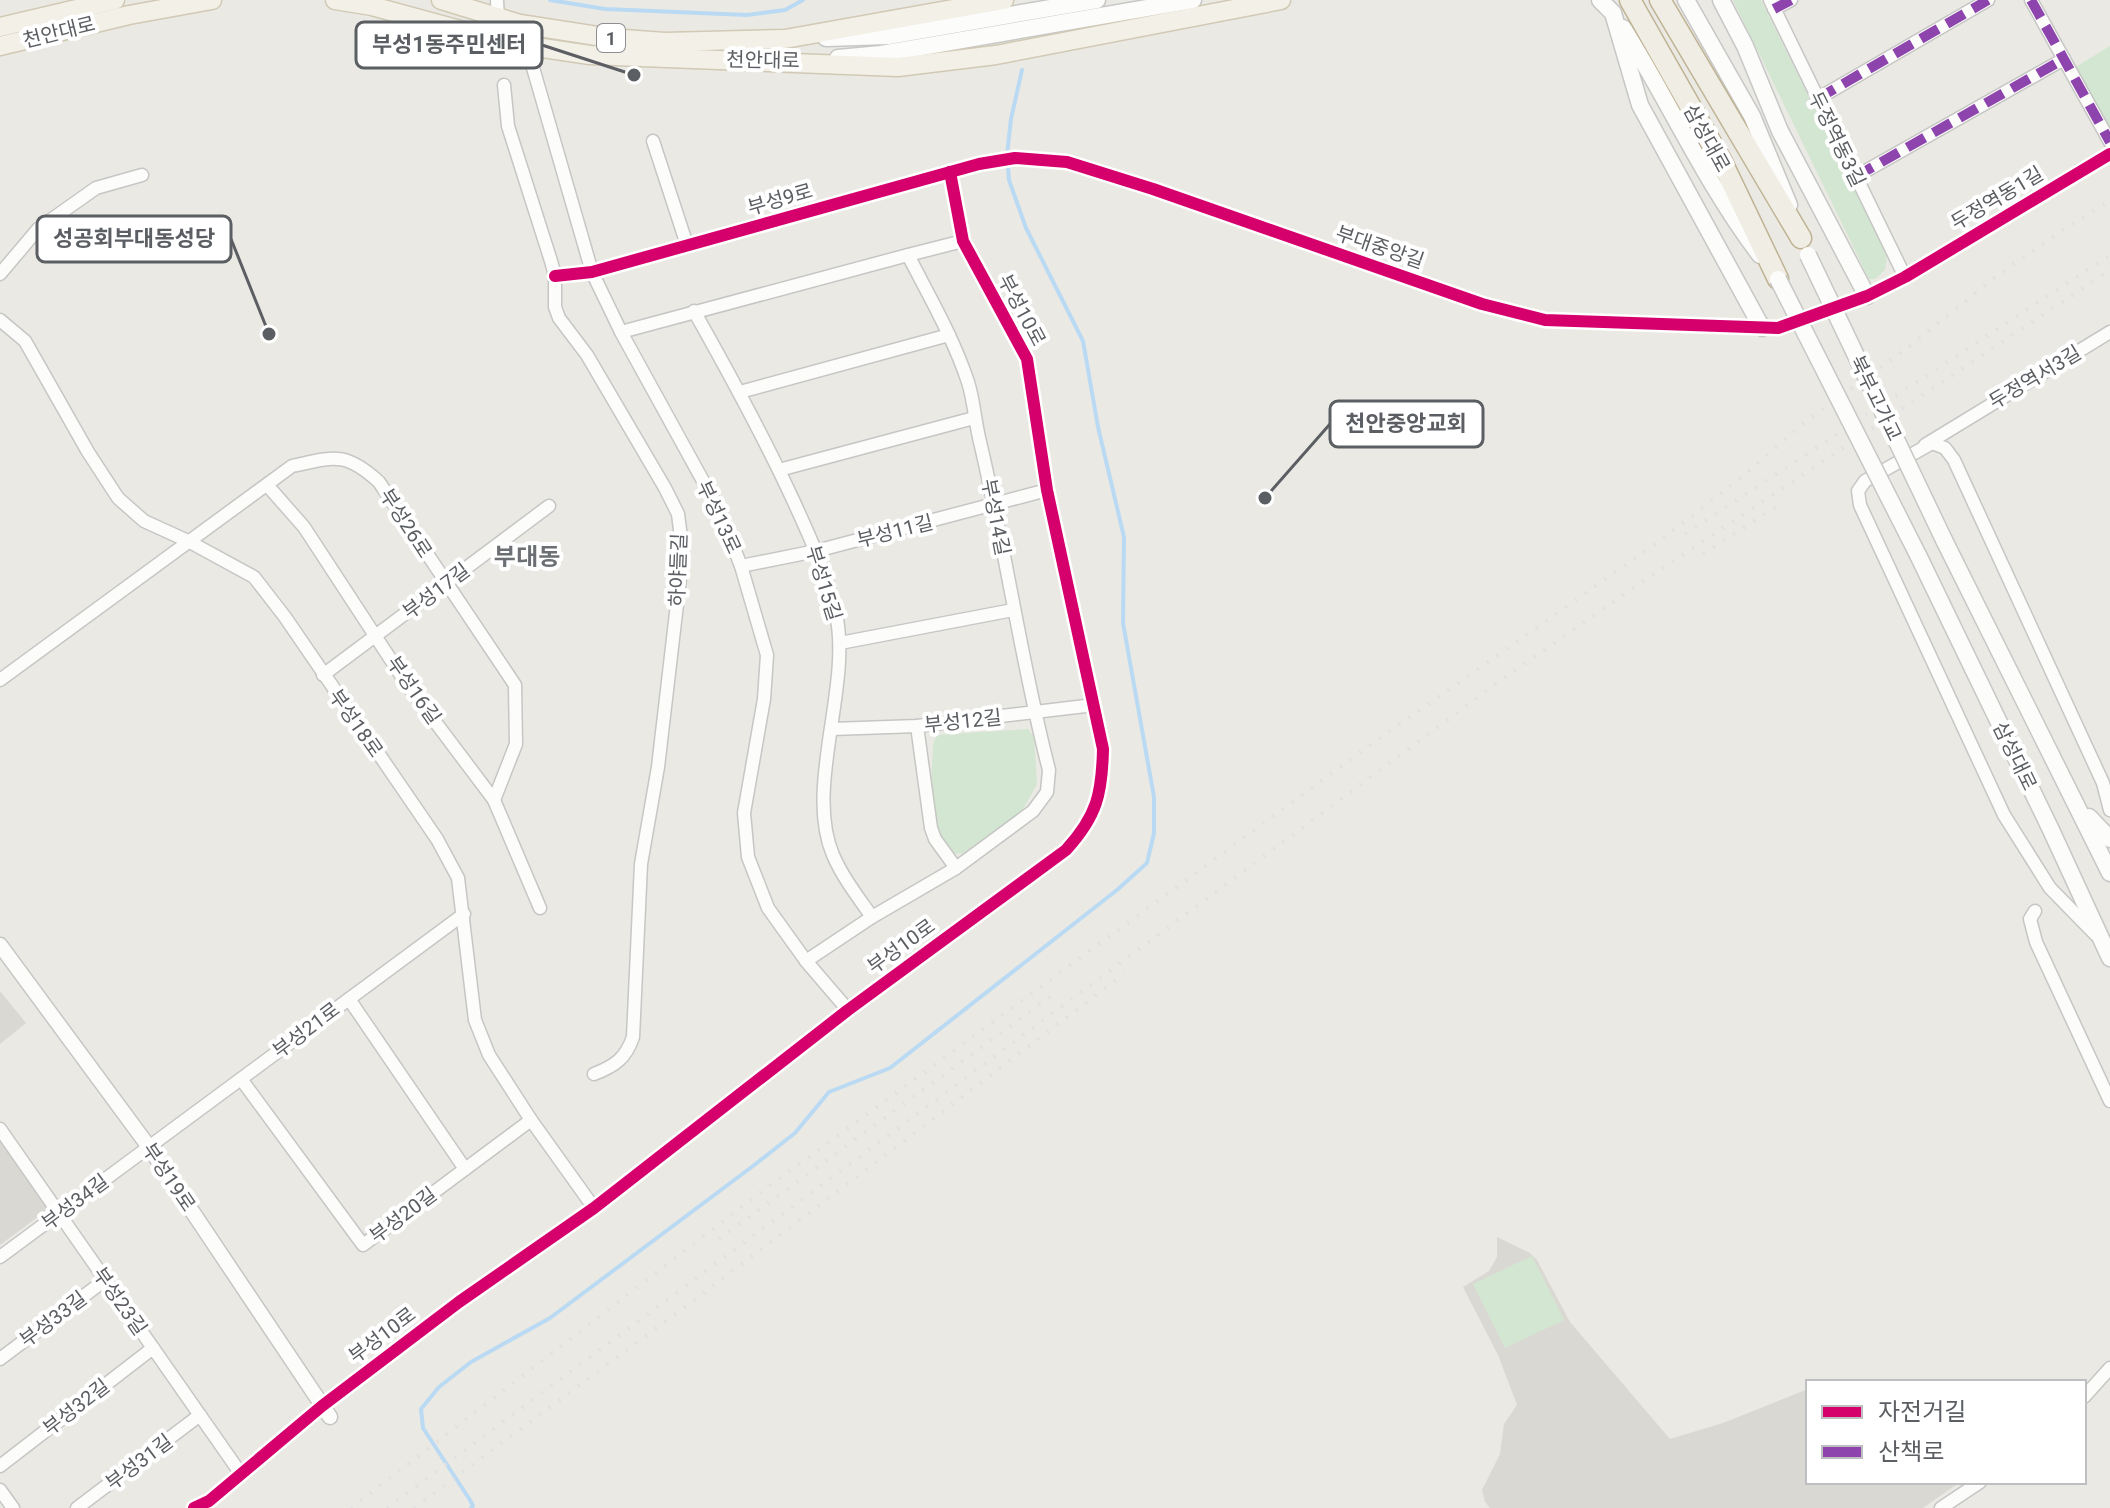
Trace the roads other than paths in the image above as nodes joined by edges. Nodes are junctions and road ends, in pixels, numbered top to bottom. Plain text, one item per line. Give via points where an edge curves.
1 (115, 0) edge
2 (212, 0) edge
3 (335, 0) edge
4 (441, 0) edge
5 (1004, 0) edge
6 (1097, 0) edge
7 (1193, 0) edge
8 (1281, 0) edge
9 (1630, 0) edge
10 (1660, 0) edge
11 (1721, 0) edge
12 (1791, 0) edge
13 (1988, 0) edge
14 (2031, 0) edge
15 (1686, 1) edge
16 (1606, 4) edge
17 (1772, 5) edge
18 (498, 8) edge
19 (520, 24) junction
20 (0, 27) edge
21 (785, 39) junction
22 (499, 41) junction
23 (0, 46) edge
24 (527, 47) junction
25 (2064, 59) junction
26 (801, 62) junction
27 (504, 85) dead end
28 (1817, 99) junction
29 (653, 141) dead end
30 (2110, 142) edge
31 (2110, 154) edge
32 (979, 164) joint
33 (950, 172) junction
34 (142, 175) dead end
35 (1855, 177) junction
36 (963, 241) junction
37 (687, 245) junction
38 (1804, 247) junction
39 (908, 255) junction
40 (592, 272) junction
41 (0, 274) edge
42 (555, 276) junction
43 (1905, 277) junction
44 (1778, 279) junction
45 (1867, 296) junction
46 (694, 311) junction
47 (0, 320) edge
48 (1770, 328) junction
49 (621, 332) junction
50 (2110, 332) edge
51 (949, 335) junction
52 (740, 392) junction
53 (974, 418) junction
54 (1960, 423) junction
55 (1922, 447) junction
56 (1954, 460) junction
57 (779, 470) junction
58 (267, 485) junction
59 (1047, 490) junction
60 (549, 506) dead end
61 (995, 506) junction
62 (1944, 540) joint
63 (188, 541) junction
64 (816, 551) junction
65 (1918, 555) joint
66 (741, 566) junction
67 (446, 583) junction
68 (1013, 610) junction
69 (376, 637) junction
70 (840, 643) junction
71 (323, 675) junction
72 (0, 680) edge
73 (1094, 705) junction
74 (1034, 713) junction
75 (917, 726) junction
76 (832, 729) junction
77 (2073, 799) junction
78 (494, 800) junction
79 (2110, 810) edge
80 (2110, 839) edge
81 (956, 868) junction
82 (2110, 873) edge
83 (540, 908) dead end
84 (2035, 911) dead end
85 (464, 914) junction
86 (872, 917) junction
87 (2101, 940) junction
88 (0, 945) edge
89 (2110, 958) edge
90 (806, 961) junction
91 (349, 999) junction
92 (848, 1010) junction
93 (594, 1074) dead end
94 (241, 1079) junction
95 (2110, 1101) edge
96 (531, 1120) junction
97 (0, 1129) edge
98 (149, 1147) junction
99 (465, 1169) junction
100 (594, 1208) junction
101 (59, 1214) junction
102 (0, 1257) edge
103 (105, 1280) junction
104 (153, 1348) junction
105 (0, 1359) edge
106 (2110, 1368) edge
107 (2086, 1395) edge
108 (326, 1411) junction
109 (200, 1415) junction
110 (0, 1466) edge
111 (241, 1474) junction
112 (1977, 1484) edge
113 (0, 1490) edge
114 (13, 1508) edge
115 (77, 1508) edge
116 (194, 1508) edge
117 (1941, 1508) edge

1 - 20 main road, 천안대로
2 - 23 main road, 천안대로
3 - 22 main road, 천안대로 / 1
4 - 18 main road, 천안대로 / 1
5 - 21 main road, 1
6 - 21 main road, 천안대로 via 888,36
7 - 26 main road, 천안대로 via 881,54
8 - 26 main road, 1 via 939,63 861,67
9 - 44 highway, 삼성대로 via 1722,162
10 - 38 highway, 삼성대로
11 - 45 main road via 1780,131
12 - 17 street
13 - 28 street
14 - 25 street
15 - 38 main road, 북부고가교 via 1752,116
16 - 44 main road, 북부고가교 via 1731,216
16 - 48 main road via 1640,105
17 - 28 street, 두정역동3길
18 - 19 main road, 천안대로 / 1
18 - 22 street
19 - 21 main road, 천안대로 / 1 via 665,42
19 - 24 street, 부성13로
22 - 24 main road, 천안대로 / 1
24 - 26 main road, 천안대로 / 1 via 608,57
24 - 40 street, 부성13로
25 - 30 street
25 - 35 street
27 - 42 street, 하야들길 via 508,126
28 - 35 street, 두정역동3길
29 - 37 street
31 - 43 street, 두정역동1길
32 - 33 street, 부성9로
32 - 48 street, 부대중앙길 via 1015,158 1067,162 1482,304 1545,320
33 - 36 street, 부성10로
33 - 37 street, 부성9로
34 - 41 street via 96,188 38,229
35 - 43 street, 두정역동3길
36 - 39 street
36 - 59 street, 부성10로 via 1027,359
37 - 40 street, 부성9로
38 - 62 main road, 북부고가교, bridge
39 - 46 street
39 - 51 street, 부성14길
40 - 42 street, 부성9로
40 - 49 street, 부성13로
42 - 93 street, 하야들길 via 559,318 587,355 665,488 678,514 683,543 658,767 641,864 633,1037 628,1054
43 - 45 street, 두정역동1길
44 - 65 main road, 북부고가교, bridge
45 - 48 street, 두정역동1길
46 - 49 street
46 - 52 street, 부성15길
47 - 63 street, 부성18로 via 25,341 118,498 144,521
49 - 66 street, 부성13로 via 719,510
50 - 54 street, 두정역서3길
51 - 52 street
51 - 53 street, 부성14길 via 969,385
52 - 57 street, 부성15길
53 - 57 street
53 - 61 street, 부성14길
54 - 55 street, 두정역서3길
54 - 56 street via 1950,442
55 - 56 street via 1932,443 1945,448
55 - 87 street, 두정역서3길 via 1865,481 1858,491 1860,505 2004,815 2050,888
56 - 79 street via 2103,783
57 - 64 street, 부성15길
58 - 63 street, 부성26로
58 - 67 street, 부성26로 via 292,466 335,458 359,464 379,482
58 - 69 street, 부성16길 via 304,527
59 - 61 street, 부성11길
59 - 73 street, 부성10로
60 - 67 street, 부성17길
61 - 64 street, 부성11길
61 - 68 street, 부성14길
62 - 77 main road, 삼성대로
63 - 71 street, 부성18로 via 254,577
63 - 72 street, 부성26로
64 - 66 street, 부성11길
64 - 70 street, 부성15길
65 - 87 main road, 삼성대로
66 - 90 street, 부성13로 via 767,655 744,813 748,857 768,908
67 - 69 street, 부성17길
67 - 78 street, 부성26로 via 515,685 516,744
68 - 70 street
68 - 74 street, 부성14길
69 - 71 street, 부성17길
69 - 78 street, 부성16길
70 - 76 street, 부성15길
71 - 85 street, 부성18로 via 437,839 458,878
73 - 74 street, 부성12길
73 - 92 street, 부성10로 via 1103,777 1086,828 1066,850
74 - 75 street, 부성12길
74 - 81 street, 부성14길 via 1049,770 1047,792 1033,811
75 - 76 street, 부성12길
75 - 81 street via 927,815 935,839
76 - 86 street, 부성15길 via 824,786 832,853
77 - 80 main road
77 - 82 main road, 삼성대로
78 - 83 street, 부성16길
81 - 86 street, 부성14길
84 - 95 street via 2030,919 2036,942
85 - 91 street, 부성21로
85 - 96 street, 부성18로 via 475,1020 489,1055
86 - 90 street, 부성14길
87 - 89 main road, 삼성대로
88 - 98 street, 부성19로
90 - 92 street, 부성13로
91 - 94 street, 부성21로
91 - 99 street
92 - 100 street, 부성10로
94 - 98 street, 부성21로
94 - 99 street, 부성20길 via 363,1245
96 - 99 street, 부성20길
96 - 100 street, 부성18로
97 - 101 street, 부성23길
98 - 101 street, 부성34길
98 - 108 street, 부성19로
100 - 108 street, 부성10로 via 459,1302
101 - 102 street, 부성34길
101 - 103 street, 부성23길
103 - 104 street, 부성23길
103 - 105 street, 부성33길
104 - 109 street, 부성23길
104 - 110 street, 부성32길
106 - 107 street
108 - 111 street, 부성10로
109 - 111 street, 부성23길
109 - 115 street, 부성31길
111 - 116 street, 부성10로
112 - 117 street
113 - 114 street

